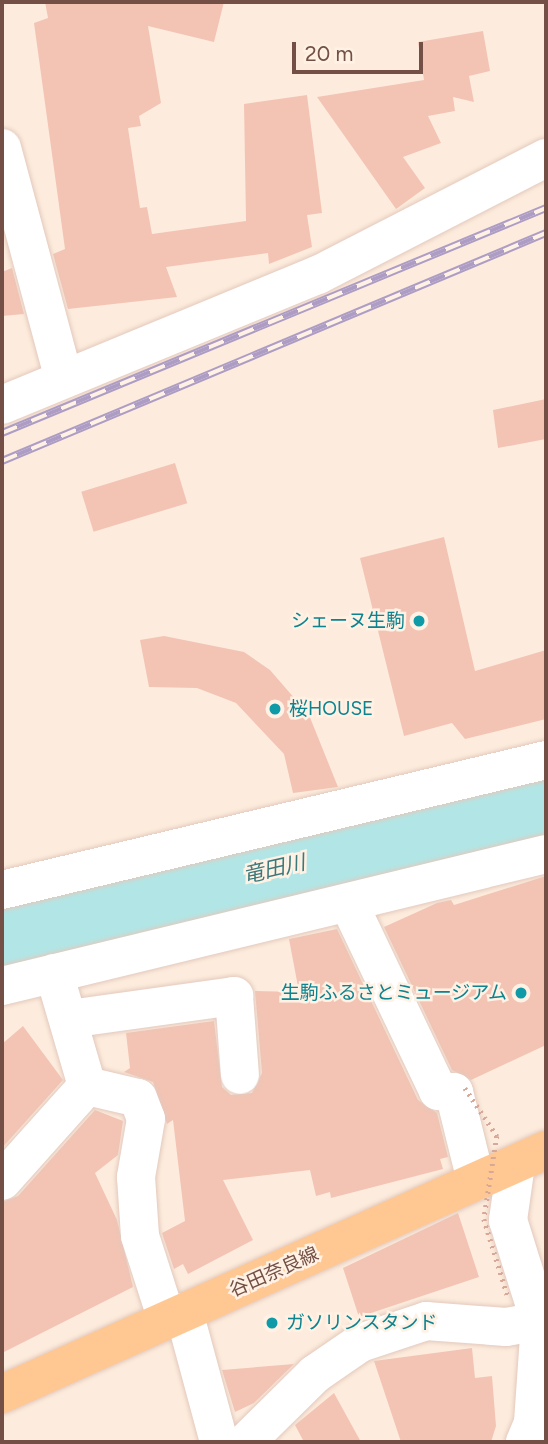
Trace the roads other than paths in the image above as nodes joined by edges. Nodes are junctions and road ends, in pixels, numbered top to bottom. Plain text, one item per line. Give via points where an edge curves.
1 (2, 148) edge
2 (546, 158) edge
3 (64, 379) junction
4 (2, 405) edge
5 (546, 760) edge
6 (546, 854) edge
7 (2, 890) edge
8 (349, 904) junction
9 (54, 973) junction
10 (2, 986) edge
11 (69, 1019) junction
12 (240, 1075) dead end
13 (87, 1086) junction
14 (531, 1157) edge
15 (2, 1181) edge
16 (477, 1181) junction
17 (176, 1316) junction
18 (543, 1321) edge
19 (2, 1394) edge
20 (265, 1436) edge
21 (219, 1442) edge
22 (525, 1442) edge

1 - 3 street
2 - 3 street via 318,275
3 - 4 street
5 - 7 street
6 - 8 street
8 - 9 street
8 - 16 street via 438,1091 454,1092
9 - 10 street
9 - 11 street
11 - 12 street via 234,996
11 - 13 street
13 - 15 street
13 - 17 street via 138,1098 146,1119 136,1177 140,1236
14 - 16 main road, 谷田奈良線
14 - 18 street via 508,1220
16 - 17 main road, 谷田奈良線
17 - 19 main road, 谷田奈良線
17 - 21 street
18 - 20 street via 506,1327 426,1321 360,1343 314,1374
18 - 22 street via 533,1423

